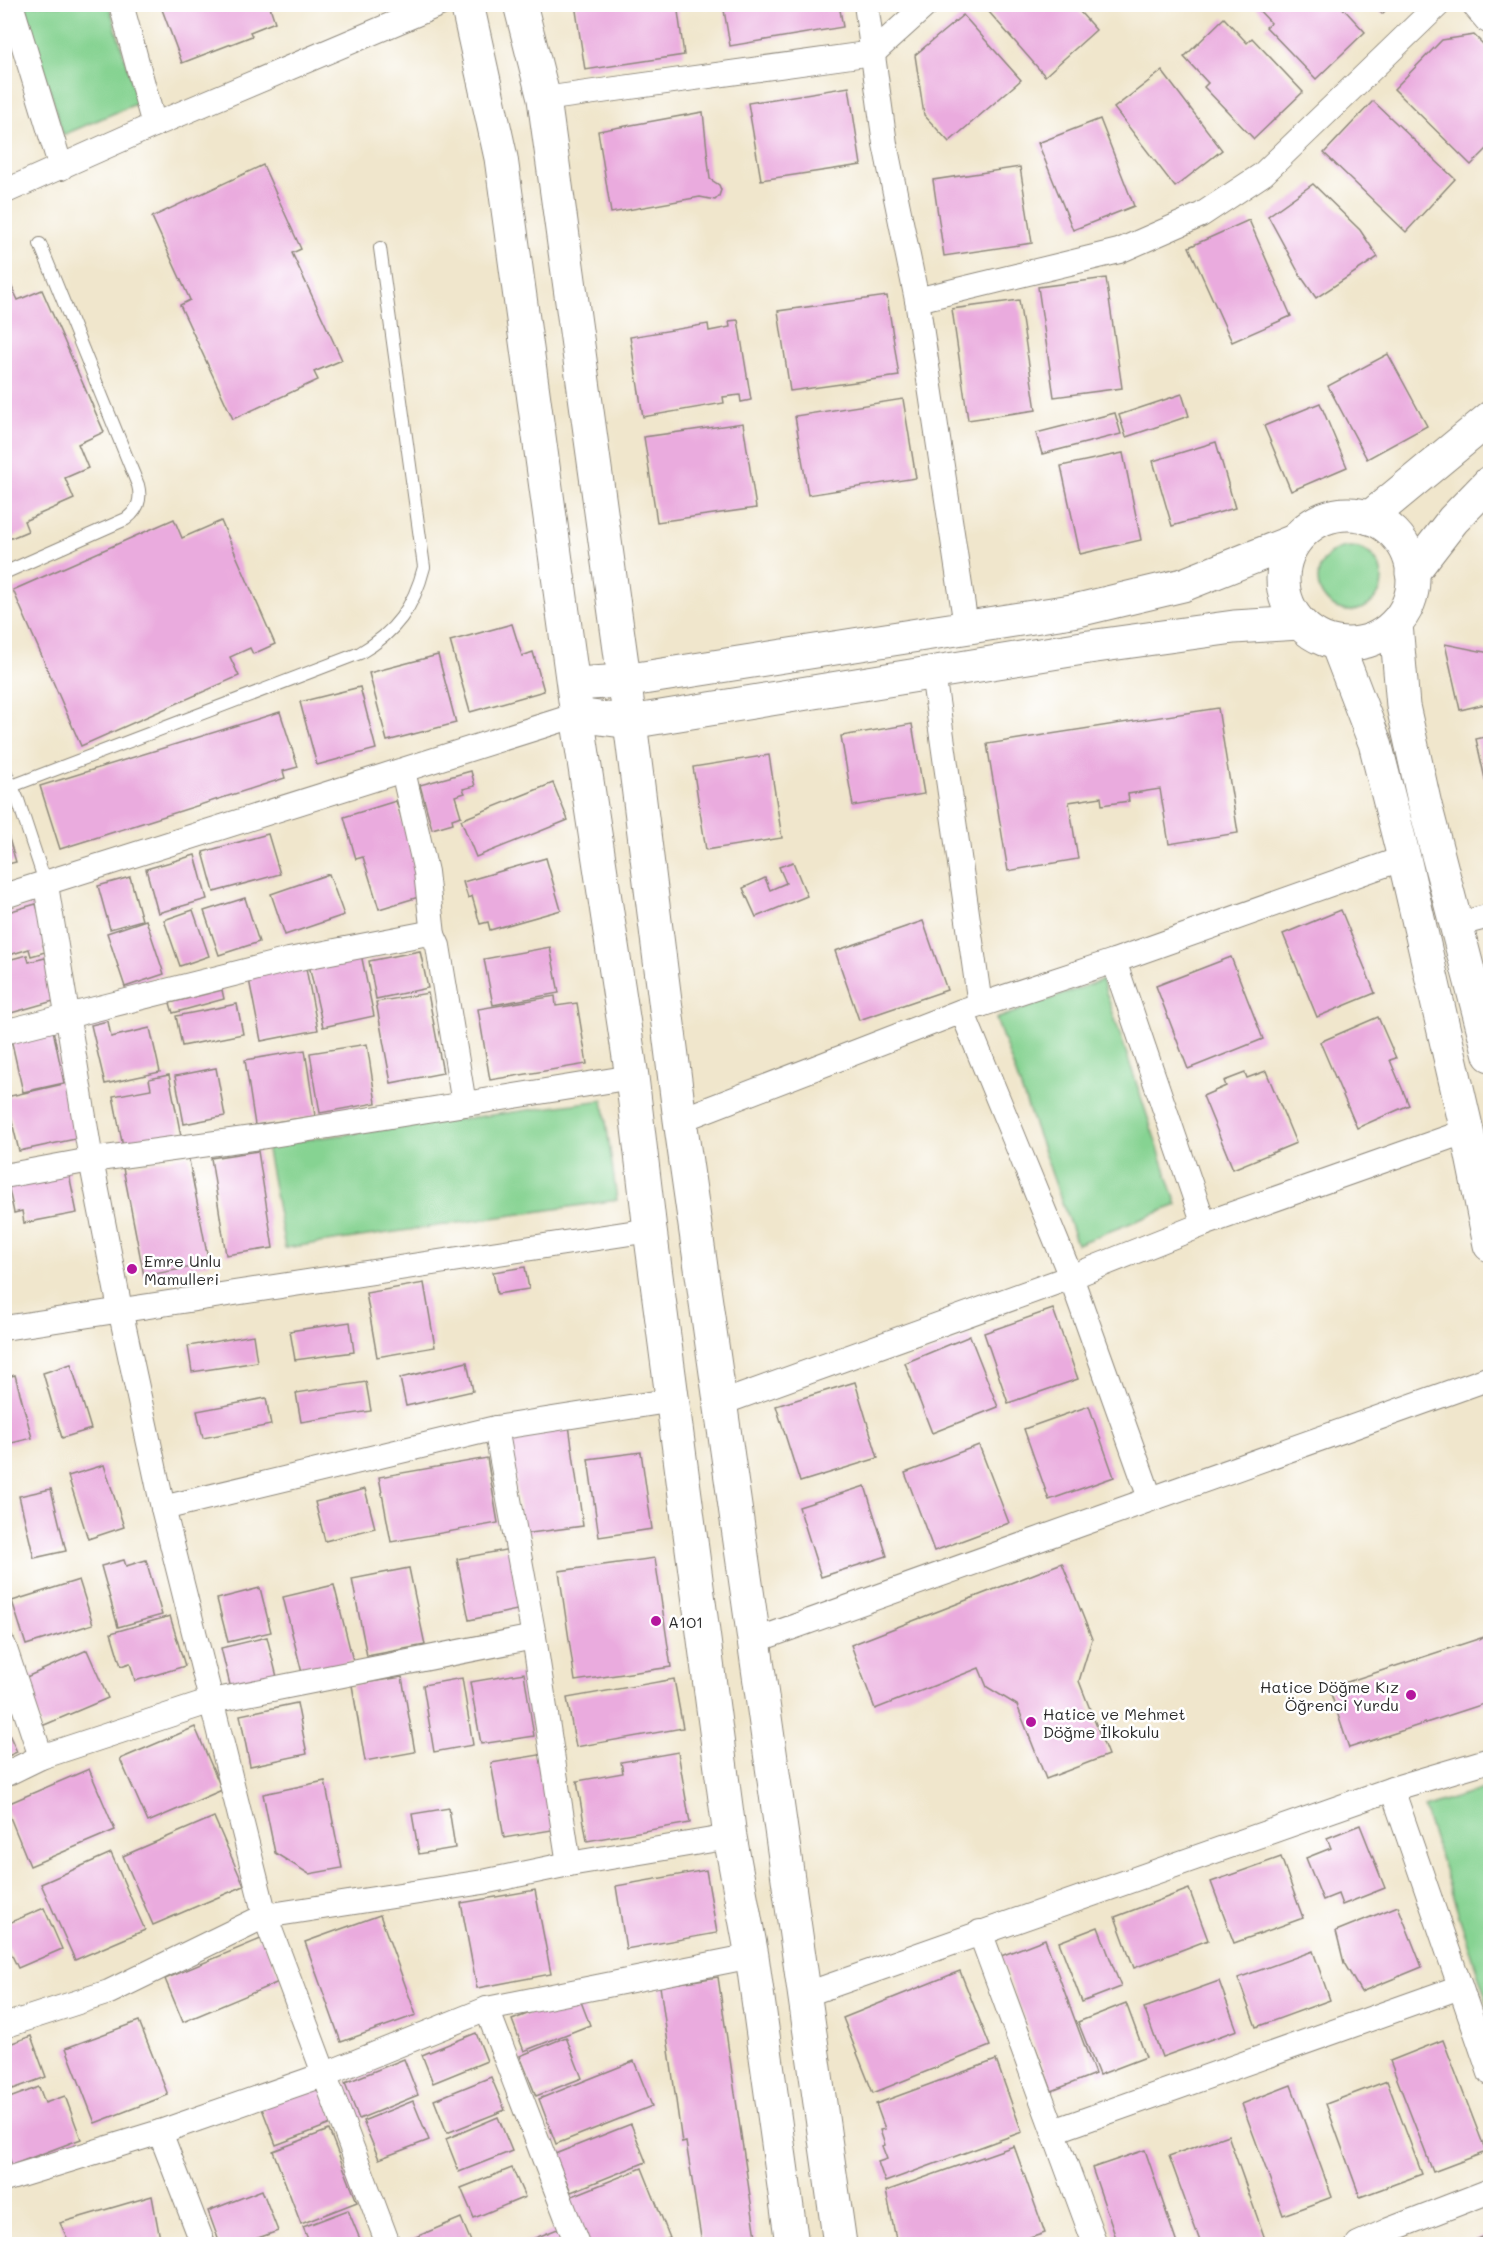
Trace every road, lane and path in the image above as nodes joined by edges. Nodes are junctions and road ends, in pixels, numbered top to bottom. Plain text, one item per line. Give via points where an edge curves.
1 (11, 4) edge
2 (122, 4) edge
3 (440, 4) edge
4 (467, 4) edge
5 (520, 4) edge
6 (866, 4) edge
7 (927, 4) edge
8 (1440, 4) edge
9 (1479, 4) edge
10 (1491, 17) edge
11 (873, 53) junction
12 (544, 99) junction
13 (154, 125) junction
14 (61, 168) junction
15 (4, 192) edge
16 (40, 244) dead end
17 (380, 248) dead end
18 (917, 300) junction
19 (1491, 418) edge
20 (1491, 482) edge
21 (1369, 518) junction
22 (1294, 541) junction
23 (4, 573) edge
24 (1413, 573) junction
25 (1299, 623) junction
26 (1396, 624) junction
27 (966, 626) junction
28 (1337, 644) junction
29 (933, 672) junction
30 (624, 681) junction
31 (576, 699) junction
32 (630, 722) junction
33 (4, 769) edge
34 (403, 771) junction
35 (12, 786) junction
36 (1404, 858) junction
37 (46, 885) junction
38 (4, 896) edge
39 (1491, 916) edge
40 (1455, 925) junction
41 (433, 935) junction
42 (1114, 961) junction
43 (971, 1008) junction
44 (68, 1015) junction
45 (4, 1032) edge
46 (1491, 1055) edge
47 (632, 1077) junction
48 (464, 1104) junction
49 (680, 1120) junction
50 (1467, 1131) junction
51 (91, 1160) junction
52 (4, 1176) edge
53 (1204, 1224) junction
54 (650, 1230) junction
55 (1491, 1245) edge
56 (1071, 1277) junction
57 (120, 1309) junction
58 (4, 1328) edge
59 (1491, 1378) edge
60 (674, 1400) junction
61 (719, 1404) junction
62 (496, 1428) junction
63 (1150, 1498) junction
64 (163, 1508) junction
65 (534, 1637) junction
66 (754, 1641) junction
67 (4, 1646) edge
68 (212, 1701) junction
69 (41, 1757) junction
70 (1491, 1760) edge
71 (4, 1775) edge
72 (1392, 1789) junction
73 (730, 1837) junction
74 (569, 1864) junction
75 (265, 1916) junction
76 (980, 1932) junction
77 (752, 1956) junction
78 (1460, 1987) junction
79 (804, 1995) junction
80 (487, 2009) junction
81 (4, 2026) edge
82 (1491, 2073) edge
83 (326, 2074) junction
84 (1054, 2131) junction
85 (160, 2132) junction
86 (4, 2181) edge
87 (1491, 2191) edge
88 (1391, 2237) edge
89 (203, 2244) edge
90 (388, 2244) edge
91 (577, 2244) edge
92 (792, 2244) edge
93 (840, 2244) edge
94 (1095, 2244) edge
95 (1358, 2244) edge

1 - 14 street
2 - 13 street
3 - 13 street
4 - 31 main road via 501,158
5 - 12 main road
6 - 11 street
7 - 11 street
8 - 18 street via 1263,174 1200,215 1119,251
9 - 10 main road
11 - 12 street
11 - 18 street via 885,144
12 - 30 main road
13 - 14 street
14 - 15 street
16 - 23 lane via 138,484 140,500 126,519
17 - 35 lane via 423,567 406,614 385,638 360,653
18 - 27 street
19 - 21 main road
20 - 24 main road via 1453,520
21 - 22 main road via 1349,514 1328,517 1309,526
21 - 24 main road via 1386,526 1399,539
22 - 25 main road via 1285,561 1282,583 1287,604
22 - 27 main road via 1184,585 1077,610
24 - 26 main road via 1406,609
25 - 28 main road via 1317,637
25 - 29 main road via 1234,627
26 - 28 main road via 1359,644
26 - 40 main road via 1403,706
27 - 30 main road
28 - 36 main road via 1375,743
29 - 32 main road
29 - 43 street
30 - 31 main road
30 - 32 main road
31 - 32 main road
31 - 34 street
31 - 47 main road
32 - 49 main road
33 - 35 lane
34 - 37 street
34 - 41 street via 426,872
35 - 37 lane
36 - 42 street
36 - 50 main road
37 - 38 street
37 - 44 street
39 - 40 street
40 - 46 main road
41 - 44 street via 289,960
41 - 48 street
42 - 43 street
42 - 53 street
43 - 49 street
43 - 56 street
44 - 45 street
44 - 51 street
47 - 48 street
47 - 54 main road
48 - 51 street
49 - 61 main road
50 - 53 street
50 - 55 main road
51 - 52 street
51 - 57 street
53 - 56 street
54 - 57 street
54 - 60 main road
56 - 61 street
56 - 63 street
57 - 58 street
57 - 64 street
59 - 63 street
60 - 62 street
60 - 73 main road
61 - 66 main road
62 - 64 street
62 - 65 street
63 - 66 street
64 - 68 street
65 - 68 street
65 - 74 street
66 - 79 main road
67 - 69 street
68 - 69 street
68 - 75 street
69 - 71 street
70 - 72 street
72 - 76 street
72 - 78 street
73 - 74 street
73 - 77 main road
74 - 75 street
75 - 81 street via 109,1992
75 - 83 street
76 - 79 street
76 - 84 street
77 - 80 street
77 - 92 main road
78 - 82 street
78 - 84 street
79 - 93 main road
80 - 83 street
80 - 91 street
83 - 85 street
83 - 90 street
84 - 94 street
85 - 86 street
85 - 89 street
87 - 88 street
88 - 95 street

